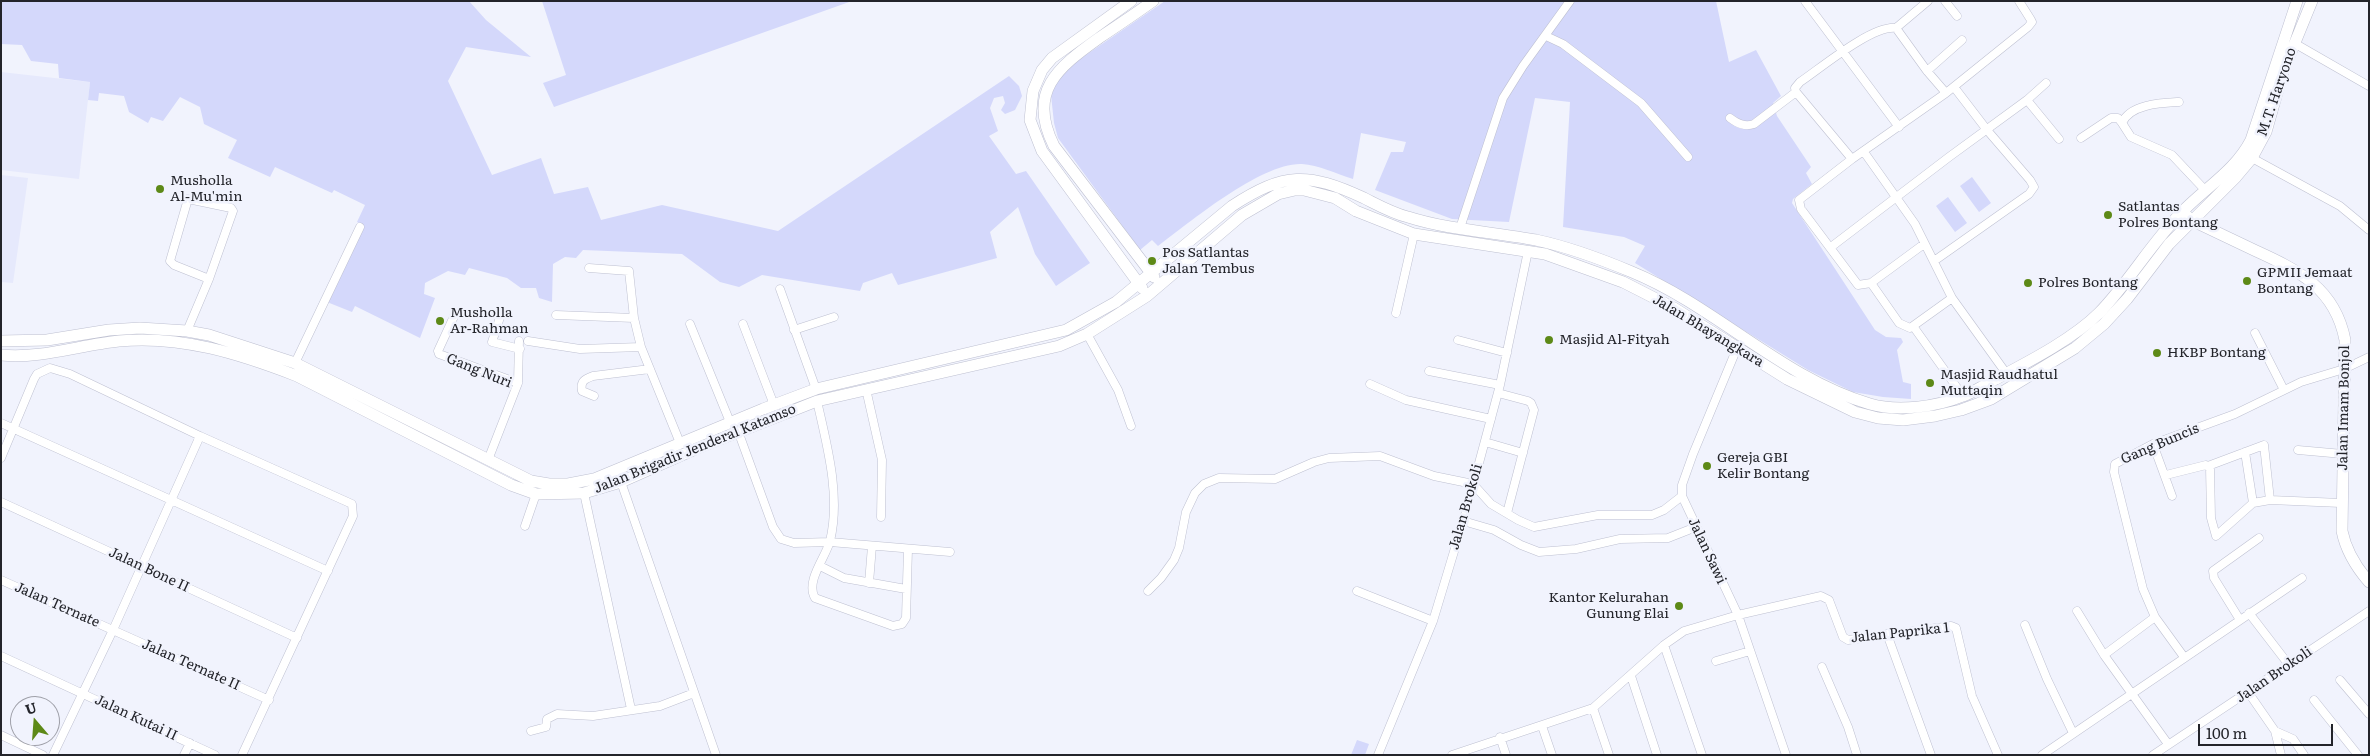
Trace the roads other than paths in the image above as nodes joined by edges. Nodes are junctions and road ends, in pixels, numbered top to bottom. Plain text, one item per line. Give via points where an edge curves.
1 (1131, 1) edge
2 (1152, 1) edge
3 (1570, 1) edge
4 (1805, 1) edge
5 (1928, 1) edge
6 (1945, 1) edge
7 (2019, 1) edge
8 (2297, 1) edge
9 (2312, 1) edge
10 (1957, 16) dead end
11 (1896, 28) junction
12 (1546, 36) junction
13 (1962, 40) dead end
14 (2294, 43) junction
15 (1845, 52) junction
16 (1926, 71) junction
17 (2046, 83) dead end
18 (2369, 86) edge
19 (1954, 87) junction
20 (1796, 92) junction
21 (1946, 93) junction
22 (2027, 100) junction
23 (2178, 102) dead end
24 (1730, 118) dead end
25 (2122, 124) junction
26 (1899, 127) junction
27 (1987, 130) junction
28 (2081, 138) dead end
29 (2059, 139) dead end
30 (1864, 152) junction
31 (1688, 157) dead end
32 (2252, 158) junction
33 (1852, 159) junction
34 (2205, 190) junction
35 (1897, 196) junction
36 (175, 197) dead end
37 (188, 199) junction
38 (2182, 211) junction
39 (2192, 220) junction
40 (360, 227) dead end
41 (1460, 228) junction
42 (2369, 230) edge
43 (1414, 234) junction
44 (1924, 244) junction
45 (1830, 248) junction
46 (1528, 251) junction
47 (1934, 261) junction
48 (589, 268) dead end
49 (1151, 272) junction
50 (209, 279) junction
51 (1138, 283) junction
52 (1871, 283) junction
53 (1158, 284) junction
54 (780, 289) dead end
55 (1147, 296) junction
56 (1952, 298) junction
57 (502, 311) dead end
58 (456, 312) dead end
59 (1396, 313) dead end
60 (556, 315) dead end
61 (834, 317) dead end
62 (634, 318) junction
63 (690, 324) dead end
64 (743, 324) dead end
65 (1913, 326) junction
66 (794, 330) junction
67 (187, 331) junction
68 (2255, 333) dead end
69 (1087, 334) junction
70 (1458, 340) dead end
71 (1, 341) edge
72 (528, 341) dead end
73 (233, 342) junction
74 (641, 347) junction
75 (253, 348) junction
76 (1737, 348) junction
77 (1766, 352) junction
78 (229, 353) junction
79 (1507, 353) junction
80 (1, 356) edge
81 (2369, 357) edge
82 (2031, 358) junction
83 (248, 359) junction
84 (295, 362) junction
85 (1759, 362) junction
86 (650, 368) junction
87 (903, 368) junction
88 (1793, 368) junction
89 (2344, 369) junction
90 (2039, 370) junction
91 (1429, 371) dead end
92 (2006, 373) junction
93 (1787, 379) junction
94 (906, 380) junction
95 (518, 383) junction
96 (1370, 384) dead end
97 (2013, 385) junction
98 (816, 389) junction
99 (866, 389) junction
100 (1499, 389) junction
101 (2284, 390) junction
102 (594, 396) dead end
103 (1963, 396) junction
104 (816, 401) junction
105 (774, 405) junction
106 (1490, 419) junction
107 (730, 422) junction
108 (1, 423) edge
109 (1131, 426) dead end
110 (14, 429) junction
111 (738, 431) junction
112 (200, 436) junction
113 (1485, 442) junction
114 (680, 443) junction
115 (2153, 444) junction
116 (2298, 450) dead end
117 (2245, 452) junction
118 (1523, 453) junction
119 (2343, 454) junction
120 (1, 458) edge
121 (488, 460) junction
122 (2208, 466) junction
123 (2166, 475) junction
124 (621, 482) junction
125 (1472, 484) junction
126 (584, 493) junction
127 (536, 494) junction
128 (2172, 496) dead end
129 (1683, 498) junction
130 (171, 500) junction
131 (2270, 500) junction
132 (1, 502) edge
133 (2252, 503) junction
134 (2341, 503) junction
135 (1507, 513) junction
136 (881, 517) dead end
137 (1464, 518) junction
138 (525, 526) dead end
139 (1696, 527) junction
140 (2259, 538) dead end
141 (830, 542) junction
142 (872, 546) junction
143 (908, 549) junction
144 (950, 552) dead end
145 (141, 566) junction
146 (820, 566) junction
147 (328, 571) junction
148 (2302, 578) dead end
149 (1, 580) edge
150 (869, 582) junction
151 (2369, 582) edge
152 (906, 589) junction
153 (1148, 591) dead end
154 (1357, 591) dead end
155 (2076, 611) dead end
156 (2369, 611) edge
157 (2249, 613) junction
158 (1738, 615) junction
159 (2155, 617) junction
160 (2240, 620) junction
161 (1433, 621) junction
162 (2024, 625) dead end
163 (113, 630) junction
164 (1887, 634) junction
165 (297, 638) junction
166 (1664, 645) junction
167 (1750, 650) junction
168 (2104, 655) junction
169 (1, 656) edge
170 (2184, 657) junction
171 (1716, 661) dead end
172 (2289, 665) junction
173 (1822, 667) dead end
174 (1631, 676) junction
175 (2340, 680) dead end
176 (2132, 692) junction
177 (2248, 692) junction
178 (82, 693) junction
179 (694, 693) junction
180 (269, 700) junction
181 (2314, 700) dead end
182 (1593, 708) junction
183 (631, 709) junction
184 (2369, 714) edge
185 (1542, 726) junction
186 (531, 731) dead end
187 (2275, 732) junction
188 (2073, 733) junction
189 (1, 735) edge
190 (1500, 737) junction
191 (190, 743) junction
192 (2168, 744) junction
193 (43, 755) edge
194 (54, 755) edge
195 (184, 755) edge
196 (215, 755) edge
197 (242, 755) edge
198 (716, 755) edge
199 (1378, 755) edge
200 (1452, 755) edge
201 (1506, 755) edge
202 (1552, 755) edge
203 (1609, 755) edge
204 (1657, 755) edge
205 (1702, 755) edge
206 (1786, 755) edge
207 (1857, 755) edge
208 (1931, 755) edge
209 (1998, 755) edge
210 (2042, 755) edge
211 (2154, 755) edge
212 (2281, 755) edge
213 (2304, 755) edge
214 (2358, 755) edge

1 - 51 main road via 1052,58 1042,70 1033,91 1030,120 1042,151
2 - 49 main road via 1068,61 1049,84 1044,104 1047,132 1054,146
3 - 12 street
4 - 15 street
5 - 11 street
6 - 10 street
7 - 19 street via 2032,22
8 - 34 main road, M.T. Haryono via 2252,140 2230,170
9 - 14 main road, M.T. Haryono
11 - 15 street via 1874,32
11 - 16 street
12 - 31 street via 1563,44 1641,104
12 - 41 street via 1503,98
13 - 16 street
14 - 18 street
14 - 32 main road, M.T. Haryono via 2266,132
15 - 20 street via 1800,82
15 - 26 street
16 - 21 street
17 - 22 street
19 - 21 street
19 - 27 street
20 - 24 street via 1754,124 1742,125
20 - 33 street
21 - 26 street
22 - 27 street
22 - 29 street
23 - 25 street via 2141,108 2123,119
25 - 28 street via 2118,118 2111,118
25 - 34 street via 2131,137 2172,155
26 - 30 street
27 - 35 street
27 - 47 street via 2034,188
30 - 33 street
30 - 35 street
32 - 39 main road, M.T. Haryono
32 - 42 street via 2340,206
33 - 45 street via 1799,200 1801,209
34 - 38 main road, M.T. Haryono
35 - 44 street
35 - 45 street
36 - 37 street
37 - 50 street via 170,261
37 - 50 street via 233,211
38 - 39 main road, Jalan Imam Bonjol
38 - 82 main road, Jalan Bhayangkara via 2100,312 2069,336
39 - 89 main road, Jalan Imam Bonjol via 2309,279 2338,316 2345,340
39 - 90 main road, Jalan Bhayangkara via 2104,324 2075,348
40 - 84 street
41 - 49 main road, Jalan Bhayangkara via 1426,223 1398,214 1319,180 1283,180 1266,185 1232,206
41 - 77 main road, Jalan Bhayangkara via 1554,245 1621,267 1665,288
43 - 46 main road, Jalan Bhayangkara
43 - 53 main road, Jalan Bhayangkara via 1356,211 1335,198 1294,190 1261,202 1242,215
43 - 59 street
44 - 47 street
44 - 52 street
45 - 52 street via 1858,285
46 - 76 main road, Jalan Bhayangkara via 1623,282 1674,308
46 - 79 street, Jalan Brokoli
47 - 56 street
48 - 62 street via 629,272
49 - 51 main road, Jalan Brigadir Jenderal Katamso
49 - 53 main road
50 - 67 street
51 - 55 main road
51 - 87 main road, Jalan Brigadir Jenderal Katamso via 1116,302 1066,330
52 - 65 street via 1899,323 1910,328
53 - 55 main road, Jalan Brigadir Jenderal Katamso
54 - 66 street
55 - 69 main road, Jalan Brigadir Jenderal Katamso
56 - 65 street
56 - 92 street
57 - 95 street via 492,342 520,345
58 - 95 street, Gang Nuri via 439,354
60 - 62 street
61 - 66 street
62 - 74 street
63 - 107 street
64 - 105 street
65 - 103 street
66 - 98 street
67 - 71 main road, Jalan Brigadir Jenderal Katamso via 140,328 47,340
67 - 73 main road, Jalan Brigadir Jenderal Katamso
68 - 101 street
69 - 94 main road, Jalan Brigadir Jenderal Katamso via 1026,355
69 - 109 street via 1118,390
70 - 79 street
72 - 74 street via 580,349
73 - 75 main road, Jalan Brigadir Jenderal Katamso
73 - 78 main road
74 - 86 street
75 - 83 main road
75 - 84 main road, Jalan Brigadir Jenderal Katamso
76 - 85 main road, Jalan Bhayangkara
76 - 129 street via 1693,454 1682,485
77 - 85 main road
77 - 88 main road, Jalan Bhayangkara
78 - 80 main road, Jalan Brigadir Jenderal Katamso via 156,339
78 - 83 main road, Jalan Brigadir Jenderal Katamso
79 - 100 street, Jalan Brokoli
81 - 89 street, Gang Buncis
82 - 90 main road
82 - 92 main road, Jalan Bhayangkara
83 - 127 main road, Jalan Brigadir Jenderal Katamso via 297,376 511,485
84 - 121 main road, Jalan Brigadir Jenderal Katamso
85 - 93 main road, Jalan Bhayangkara
86 - 102 street via 584,380 581,385 583,393
86 - 114 street
87 - 94 main road
87 - 98 main road, Jalan Brigadir Jenderal Katamso
88 - 93 main road
88 - 103 main road, Jalan Bhayangkara via 1873,405 1896,408
89 - 101 street, Gang Buncis via 2310,378
89 - 119 main road, Jalan Imam Bonjol
90 - 97 main road, Jalan Bhayangkara
91 - 100 street
92 - 97 main road
92 - 103 main road, Jalan Bhayangkara
93 - 97 main road, Jalan Bhayangkara via 1855,412 1903,420 1961,410 1991,399
94 - 99 main road, Jalan Brigadir Jenderal Katamso
95 - 121 street, Gang Nuri
96 - 106 street via 1406,400
98 - 105 main road, Jalan Brigadir Jenderal Katamso
99 - 104 main road, Jalan Brigadir Jenderal Katamso
99 - 136 street via 882,460
100 - 106 street, Jalan Brokoli
100 - 118 street via 1533,406
101 - 115 street, Gang Buncis via 2250,408
104 - 111 main road, Jalan Brigadir Jenderal Katamso
104 - 141 street via 827,445 834,502
105 - 107 main road, Jalan Brigadir Jenderal Katamso
106 - 113 street, Jalan Brokoli
107 - 114 main road, Jalan Brigadir Jenderal Katamso
108 - 110 street
110 - 112 street via 37,374 50,368 70,374
110 - 120 street
110 - 130 street
111 - 124 main road, Jalan Brigadir Jenderal Katamso
111 - 141 street via 776,535 794,542
112 - 130 street
112 - 147 street via 352,504 353,516
113 - 118 street
113 - 125 street, Jalan Brokoli
114 - 121 main road, Jalan Brigadir Jenderal Katamso via 622,469 568,484 531,481
115 - 123 street
115 - 159 street, Gang Buncis via 2118,461 2114,468 2137,570
116 - 119 street
117 - 122 street
117 - 131 street via 2265,446
117 - 133 street
118 - 135 street
119 - 134 main road, Jalan Imam Bonjol
122 - 123 street
122 - 133 street via 2211,518 2216,536
123 - 128 street
124 - 126 main road, Jalan Brigadir Jenderal Katamso
124 - 179 street
125 - 135 street via 1491,504
125 - 137 street, Jalan Brokoli
125 - 153 street via 1434,476 1387,458 1368,456 1320,460 1275,479 1209,481 1195,493 1186,512 1174,560
126 - 127 main road, Jalan Brigadir Jenderal Katamso
126 - 183 street
127 - 138 street
129 - 135 street via 1652,515 1598,515 1539,527
129 - 139 street, Jalan Sawi
130 - 145 street
130 - 147 street
131 - 133 street
131 - 134 street
132 - 145 street, Jalan Bone II
134 - 151 main road, Jalan Imam Bonjol via 2345,545
137 - 139 street via 1538,552 1576,549 1620,539 1668,538
137 - 161 street, Jalan Brokoli
139 - 158 street, Jalan Sawi
140 - 160 street via 2213,571 2214,578
141 - 142 street
141 - 146 street
142 - 143 street
142 - 150 street
143 - 144 street
143 - 152 street
145 - 163 street
145 - 165 street, Jalan Bone II
146 - 150 street via 844,578
146 - 152 street via 812,586 815,598 893,626 902,624 906,618
147 - 165 street
148 - 157 street
149 - 163 street, Jalan Ternate
150 - 152 street
154 - 161 street
155 - 168 street
156 - 172 street, Jalan Brokoli
157 - 160 street
157 - 172 street
158 - 164 street, Jalan Paprika 1 via 1821,596 1830,600 1846,640
158 - 166 street via 1684,631
158 - 167 street, Jalan Sawi
159 - 168 street
159 - 170 street, Gang Buncis
160 - 170 street
161 - 199 street, Jalan Brokoli
162 - 188 street
163 - 178 street
163 - 180 street, Jalan Ternate II
164 - 208 street
164 - 209 street, Jalan Paprika 1 via 1956,628 1972,696
165 - 180 street
166 - 174 street
166 - 205 street
167 - 171 street
167 - 206 street, Jalan Sawi
168 - 176 street
169 - 178 street, Jalan Kutai II
170 - 176 street
172 - 177 street, Jalan Brokoli
173 - 207 street
174 - 182 street
174 - 204 street
175 - 184 street
176 - 188 street
176 - 192 street
177 - 187 street
177 - 192 street, Jalan Brokoli
178 - 191 street, Jalan Kutai II
178 - 194 street
179 - 183 street via 660,706
179 - 198 street
180 - 197 street
181 - 214 street
182 - 185 street
182 - 203 street
183 - 186 street via 593,716 557,714 547,719 546,727
185 - 190 street
185 - 202 street
187 - 212 street
187 - 213 street via 2293,739
188 - 210 street
189 - 193 street
190 - 200 street
190 - 201 street
191 - 195 street
191 - 196 street, Jalan Kutai II
192 - 211 street, Jalan Brokoli

